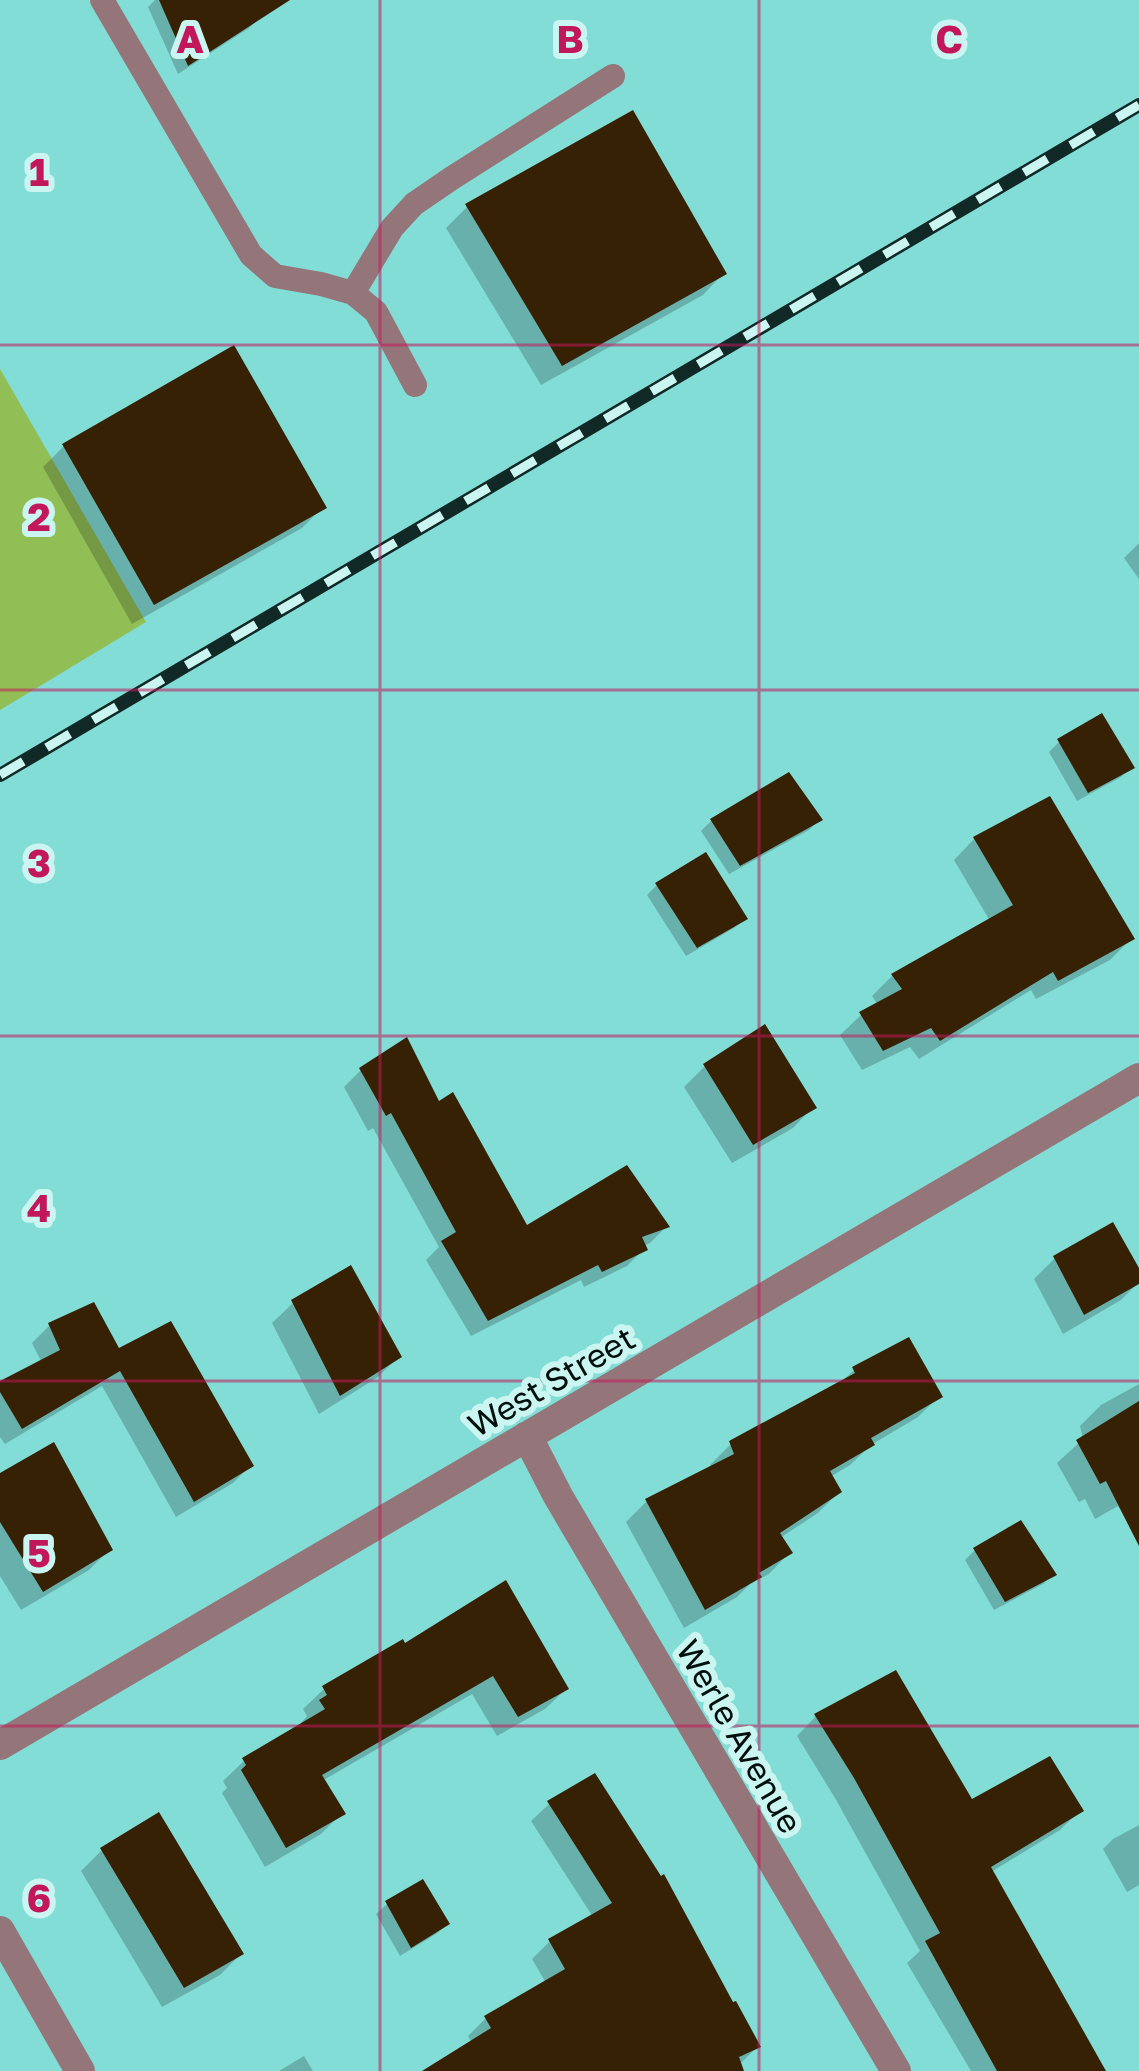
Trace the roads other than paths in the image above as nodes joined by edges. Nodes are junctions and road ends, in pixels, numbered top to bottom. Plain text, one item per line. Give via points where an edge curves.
1 (102, 0) edge
2 (613, 76) dead end
3 (353, 292) junction
4 (415, 385) dead end
5 (1139, 1078) edge
6 (527, 1436) junction
7 (0, 1743) edge
8 (0, 1931) edge
9 (80, 2071) edge
10 (896, 2071) edge

1 - 3 lane via 251,255 275,276
2 - 3 lane via 415,205
3 - 4 lane via 376,312
5 - 6 street, West Street
6 - 7 street, West Street
6 - 10 street, Werle Avenue
8 - 9 street

